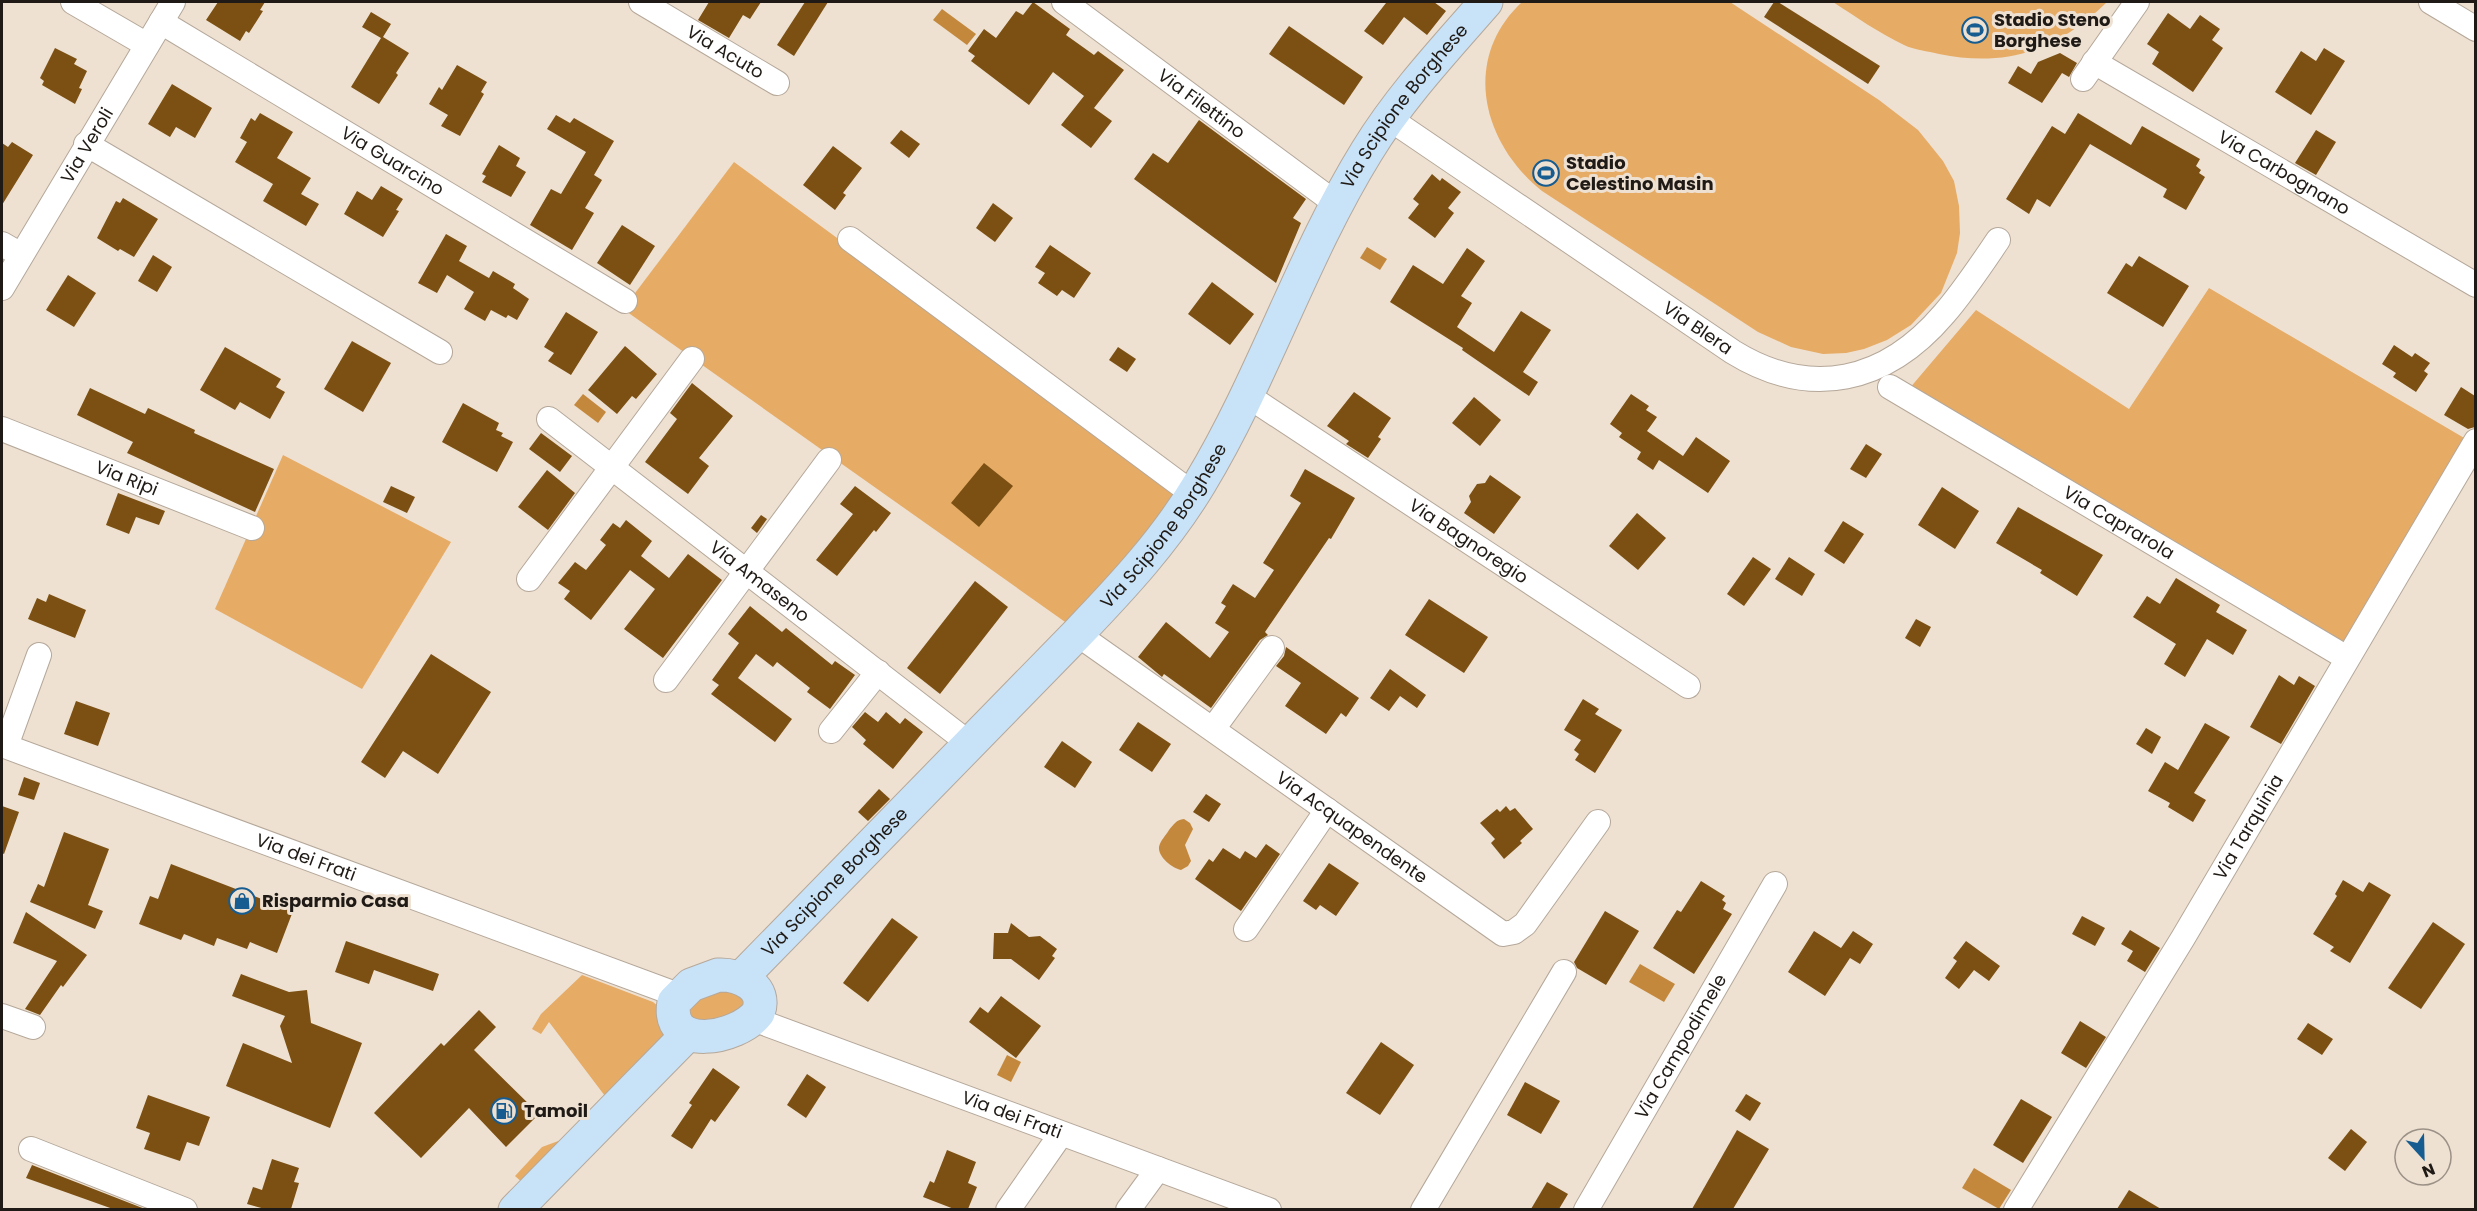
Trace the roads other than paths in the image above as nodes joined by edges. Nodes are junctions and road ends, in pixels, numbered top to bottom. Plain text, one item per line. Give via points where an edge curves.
1 (72, 2) edge
2 (641, 2) edge
3 (1064, 2) edge
4 (1486, 2) edge
5 (2137, 2) edge
6 (2431, 2) edge
7 (167, 12) edge
8 (2475, 29) edge
9 (147, 45) junction
10 (777, 83) dead end
11 (1390, 119) junction
12 (86, 144) junction
13 (1338, 205) junction
14 (850, 238) dead end
15 (1998, 240) dead end
16 (11, 249) edge
17 (2475, 285) edge
18 (2, 288) edge
19 (625, 301) dead end
20 (440, 352) dead end
21 (692, 359) dead end
22 (1890, 387) dead end
23 (1248, 396) junction
24 (549, 419) dead end
25 (2, 429) edge
26 (2475, 441) edge
27 (829, 460) dead end
28 (613, 468) junction
29 (1193, 494) junction
30 (252, 528) dead end
31 (747, 571) junction
32 (529, 579) dead end
33 (1077, 634) junction
34 (1272, 648) dead end
35 (39, 655) dead end
36 (2347, 658) junction
37 (878, 672) junction
38 (666, 680) dead end
39 (1688, 686) dead end
40 (1213, 729) junction
41 (831, 731) dead end
42 (970, 744) junction
43 (4, 746) edge
44 (1327, 810) junction
45 (1598, 822) dead end
46 (1775, 884) dead end
47 (1246, 929) dead end
48 (1564, 972) dead end
49 (741, 978) junction
50 (678, 995) junction
51 (2, 1016) edge
52 (753, 1019) junction
53 (33, 1027) dead end
54 (688, 1034) junction
55 (1060, 1134) junction
56 (31, 1149) dead end
57 (1158, 1169) junction
58 (185, 1209) edge
59 (515, 1209) edge
60 (1008, 1209) edge
61 (1128, 1209) edge
62 (1269, 1209) edge
63 (1423, 1209) edge
64 (1586, 1209) edge
65 (2016, 1209) edge

1 - 9 street
2 - 10 street, Via Acuto
3 - 13 street, Via Filettino
4 - 11 main road, Via Scipione Borghese
5 - 17 street, Via Carbognano via 2088,71
6 - 8 street
7 - 9 street, Via Veroli
7 - 19 street, Via Guarcino
9 - 12 street, Via Veroli
11 - 13 main road, Via Scipione Borghese via 1366,152
11 - 15 street, Via Blera via 1733,352 1796,378 1816,380 1859,374 1909,348 1945,313
12 - 16 street, Via Veroli
12 - 20 street
13 - 23 main road, Via Scipione Borghese
14 - 29 street
16 - 18 street, Via Veroli
21 - 28 street
22 - 36 street, Via Caprarola
23 - 29 main road, Via Scipione Borghese
23 - 39 street, Via Bagnoregio
24 - 28 street, Via Amaseno
25 - 30 street, Via Ripi
26 - 36 street, Via Tarquinia
27 - 31 street
28 - 31 street, Via Amaseno
28 - 32 street
29 - 33 main road, Via Scipione Borghese via 1148,556
31 - 37 street, Via Amaseno
31 - 38 street
33 - 40 street, Via Acquapendente
33 - 42 main road, Via Scipione Borghese
34 - 40 street
35 - 43 street
36 - 65 street, Via Tarquinia via 2183,938
37 - 41 street
37 - 42 street, Via Amaseno
40 - 44 street, Via Acquapendente
42 - 49 main road, Via Scipione Borghese
43 - 50 street, Via dei Frati
44 - 45 street, Via Acquapendente via 1503,934 1525,924
44 - 47 street
46 - 64 street, Via Campodimele
48 - 63 street
49 - 50 main road via 709,977
49 - 52 main road via 752,985 759,997 760,1007
50 - 54 main road via 673,1015
51 - 53 street
52 - 54 main road via 720,1035
52 - 55 street, Via dei Frati
54 - 59 main road
55 - 57 street, Via dei Frati
55 - 60 street
56 - 58 street
57 - 61 street
57 - 62 street, Via dei Frati

